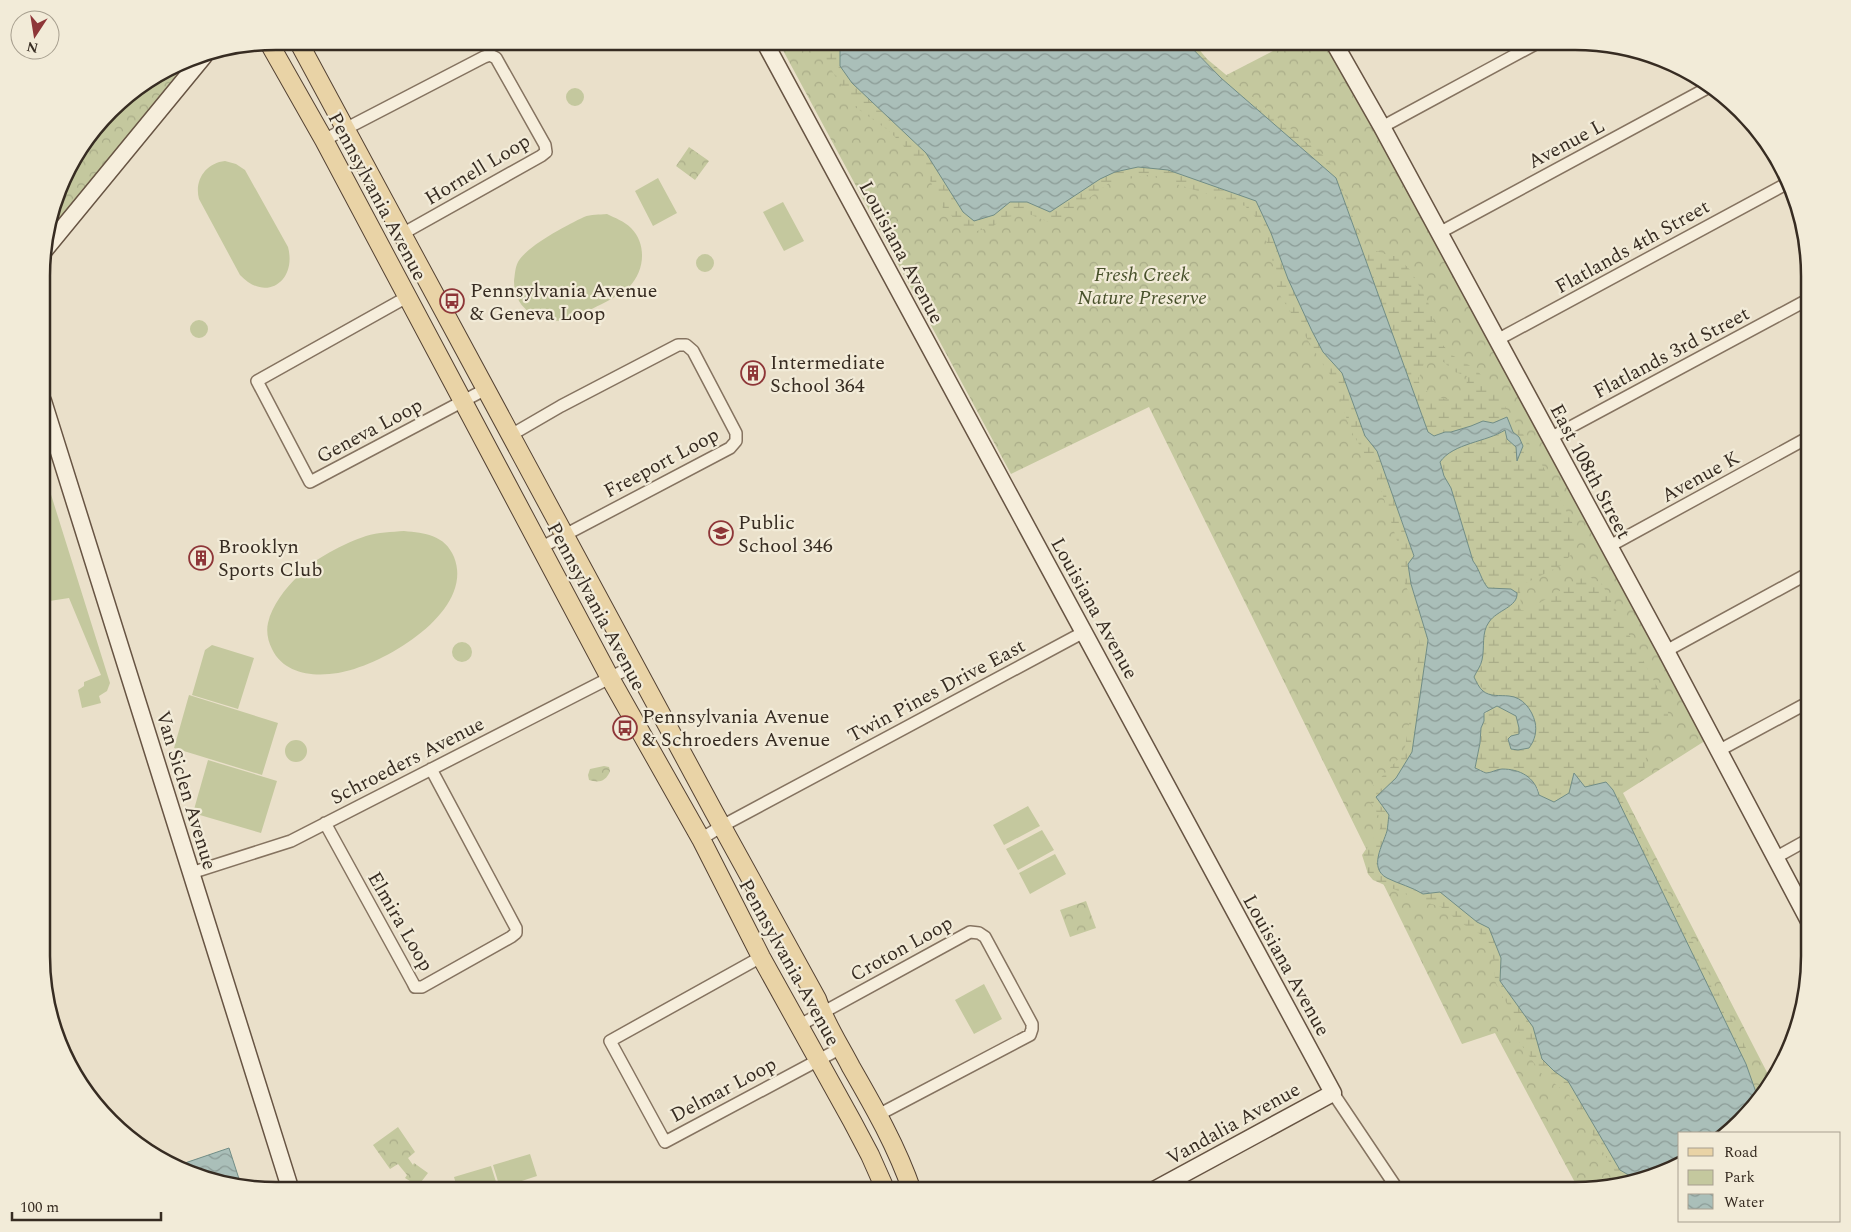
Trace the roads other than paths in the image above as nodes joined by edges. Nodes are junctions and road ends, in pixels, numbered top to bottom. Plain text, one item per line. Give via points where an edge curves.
1 (273, 50) edge
2 (303, 50) edge
3 (769, 50) edge
4 (1339, 50) edge
5 (1524, 50) edge
6 (197, 64) edge
7 (1703, 90) edge
8 (1382, 127) junction
9 (345, 129) junction
10 (324, 140) junction
11 (1782, 186) edge
12 (1439, 233) junction
13 (402, 234) junction
14 (53, 240) edge
15 (407, 297) junction
16 (1801, 303) edge
17 (1497, 340) junction
18 (486, 389) junction
19 (464, 401) junction
20 (50, 423) edge
21 (510, 435) junction
22 (1550, 438) junction
23 (1801, 441) edge
24 (564, 535) junction
25 (542, 547) junction
26 (1608, 547) junction
27 (1801, 577) edge
28 (1084, 632) junction
29 (1666, 651) junction
30 (635, 665) junction
31 (610, 678) junction
32 (1801, 706) edge
33 (1718, 751) junction
34 (431, 769) junction
35 (325, 823) junction
36 (722, 826) junction
37 (701, 840) junction
38 (1801, 843) edge
39 (1775, 858) junction
40 (191, 873) junction
41 (1801, 906) edge
42 (761, 957) junction
43 (822, 1013) junction
44 (800, 1026) junction
45 (841, 1048) junction
46 (819, 1060) junction
47 (1333, 1093) junction
48 (878, 1115) junction
49 (288, 1182) edge
50 (882, 1182) edge
51 (909, 1182) edge
52 (1169, 1182) edge
53 (1393, 1182) edge

1 - 10 main road, Pennsylvania Avenue
2 - 9 main road, Pennsylvania Avenue
3 - 28 street, Louisiana Avenue
4 - 8 street, East 108th Street
5 - 8 street
6 - 14 street
7 - 12 street, Avenue L
8 - 12 street, East 108th Street
9 - 10 street, Hornell Loop
9 - 13 main road, Pennsylvania Avenue
9 - 13 street, Hornell Loop via 490,54 496,58 545,145 546,152 541,156
10 - 15 main road, Pennsylvania Avenue
11 - 17 street, Flatlands 4th Street
12 - 17 street, East 108th Street
13 - 18 main road, Pennsylvania Avenue
15 - 19 main road, Pennsylvania Avenue
15 - 19 street, Geneva Loop via 257,381 310,482
16 - 22 street, Flatlands 3rd Street
17 - 22 street, East 108th Street
18 - 19 street, Geneva Loop
18 - 21 main road, Pennsylvania Avenue
19 - 25 main road, Pennsylvania Avenue
20 - 40 street, Van Siclen Avenue
21 - 24 main road, Pennsylvania Avenue
21 - 24 street, Freeport Loop via 678,345 686,345 693,351 736,434 736,441 730,448
22 - 26 street, East 108th Street
23 - 26 street, Avenue K
24 - 25 street, Freeport Loop
24 - 30 main road, Pennsylvania Avenue
25 - 31 main road, Pennsylvania Avenue
26 - 29 street, East 108th Street
27 - 29 street
28 - 36 street, Twin Pines Drive East
28 - 47 street, Louisiana Avenue
29 - 33 street, East 108th Street
30 - 31 street, Schroeders Avenue
30 - 36 main road, Pennsylvania Avenue
31 - 34 street, Schroeders Avenue
31 - 37 main road, Pennsylvania Avenue
32 - 33 street
33 - 39 street, East 108th Street
34 - 35 street, Schroeders Avenue
34 - 35 street, Elmira Loop via 516,933 422,987 413,983
35 - 40 street, Schroeders Avenue via 291,841
36 - 37 street, Twin Pines Drive East
36 - 43 main road, Pennsylvania Avenue via 817,998
37 - 42 main road, Pennsylvania Avenue
38 - 39 street
39 - 41 street, East 108th Street
40 - 49 street, Van Siclen Avenue
42 - 44 main road, Pennsylvania Avenue
42 - 46 street, Delmar Loop via 610,1041 665,1142
43 - 44 street, Croton Loop
43 - 45 main road, Pennsylvania Avenue
43 - 48 street, Croton Loop via 970,932 985,937 1032,1024 1030,1035
44 - 46 main road, Pennsylvania Avenue
45 - 46 street, Delmar Loop
45 - 48 main road, Pennsylvania Avenue
46 - 50 main road, Pennsylvania Avenue
47 - 52 street, Vandalia Avenue
47 - 53 street, Louisiana Avenue
48 - 51 main road, Pennsylvania Avenue

